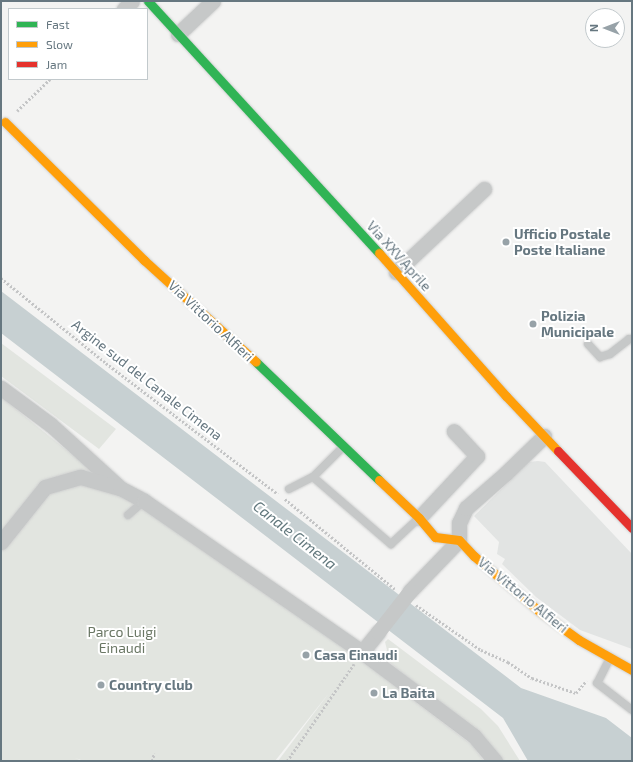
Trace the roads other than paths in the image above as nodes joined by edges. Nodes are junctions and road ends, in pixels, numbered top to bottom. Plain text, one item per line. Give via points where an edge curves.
1 (148, 1) edge
2 (213, 1) edge
3 (178, 34) junction
4 (5, 122) road end
5 (484, 188) dead end
6 (396, 272) junction
7 (632, 339) edge
8 (588, 344) dead end
9 (1, 388) edge
10 (454, 431) dead end
11 (544, 436) junction
12 (344, 446) junction
13 (313, 477) junction
14 (120, 488) junction
15 (289, 489) dead end
16 (144, 501) junction
17 (128, 515) dead end
18 (419, 518) junction
19 (632, 528) edge
20 (459, 540) junction
21 (1, 542) edge
22 (362, 652) junction
23 (610, 658) junction
24 (632, 670) edge
25 (632, 710) edge
26 (495, 761) edge

1 - 3 street, Via XXV Aprile
2 - 3 street
3 - 6 street, Via XXV Aprile
4 - 12 street, Via Vittorio Alfieri via 144,260
5 - 6 street
6 - 11 street, Via XXV Aprile
7 - 8 lane via 610,354 600,357
9 - 14 street via 51,425
10 - 18 street via 477,456
11 - 19 street, Via XXV Aprile
11 - 20 street via 466,508 459,522
12 - 13 lane
12 - 18 street, Via Vittorio Alfieri
13 - 15 lane
13 - 18 lane via 391,544
14 - 16 street
14 - 21 street via 81,477 45,487
16 - 17 lane
16 - 22 street
18 - 20 street, Via Vittorio Alfieri via 435,537
20 - 22 street, bridge via 406,595
20 - 23 street, Via Vittorio Alfieri via 474,556 539,610 579,640
22 - 26 street via 474,736
23 - 24 street, Via Vittorio Alfieri
23 - 25 lane via 597,683

